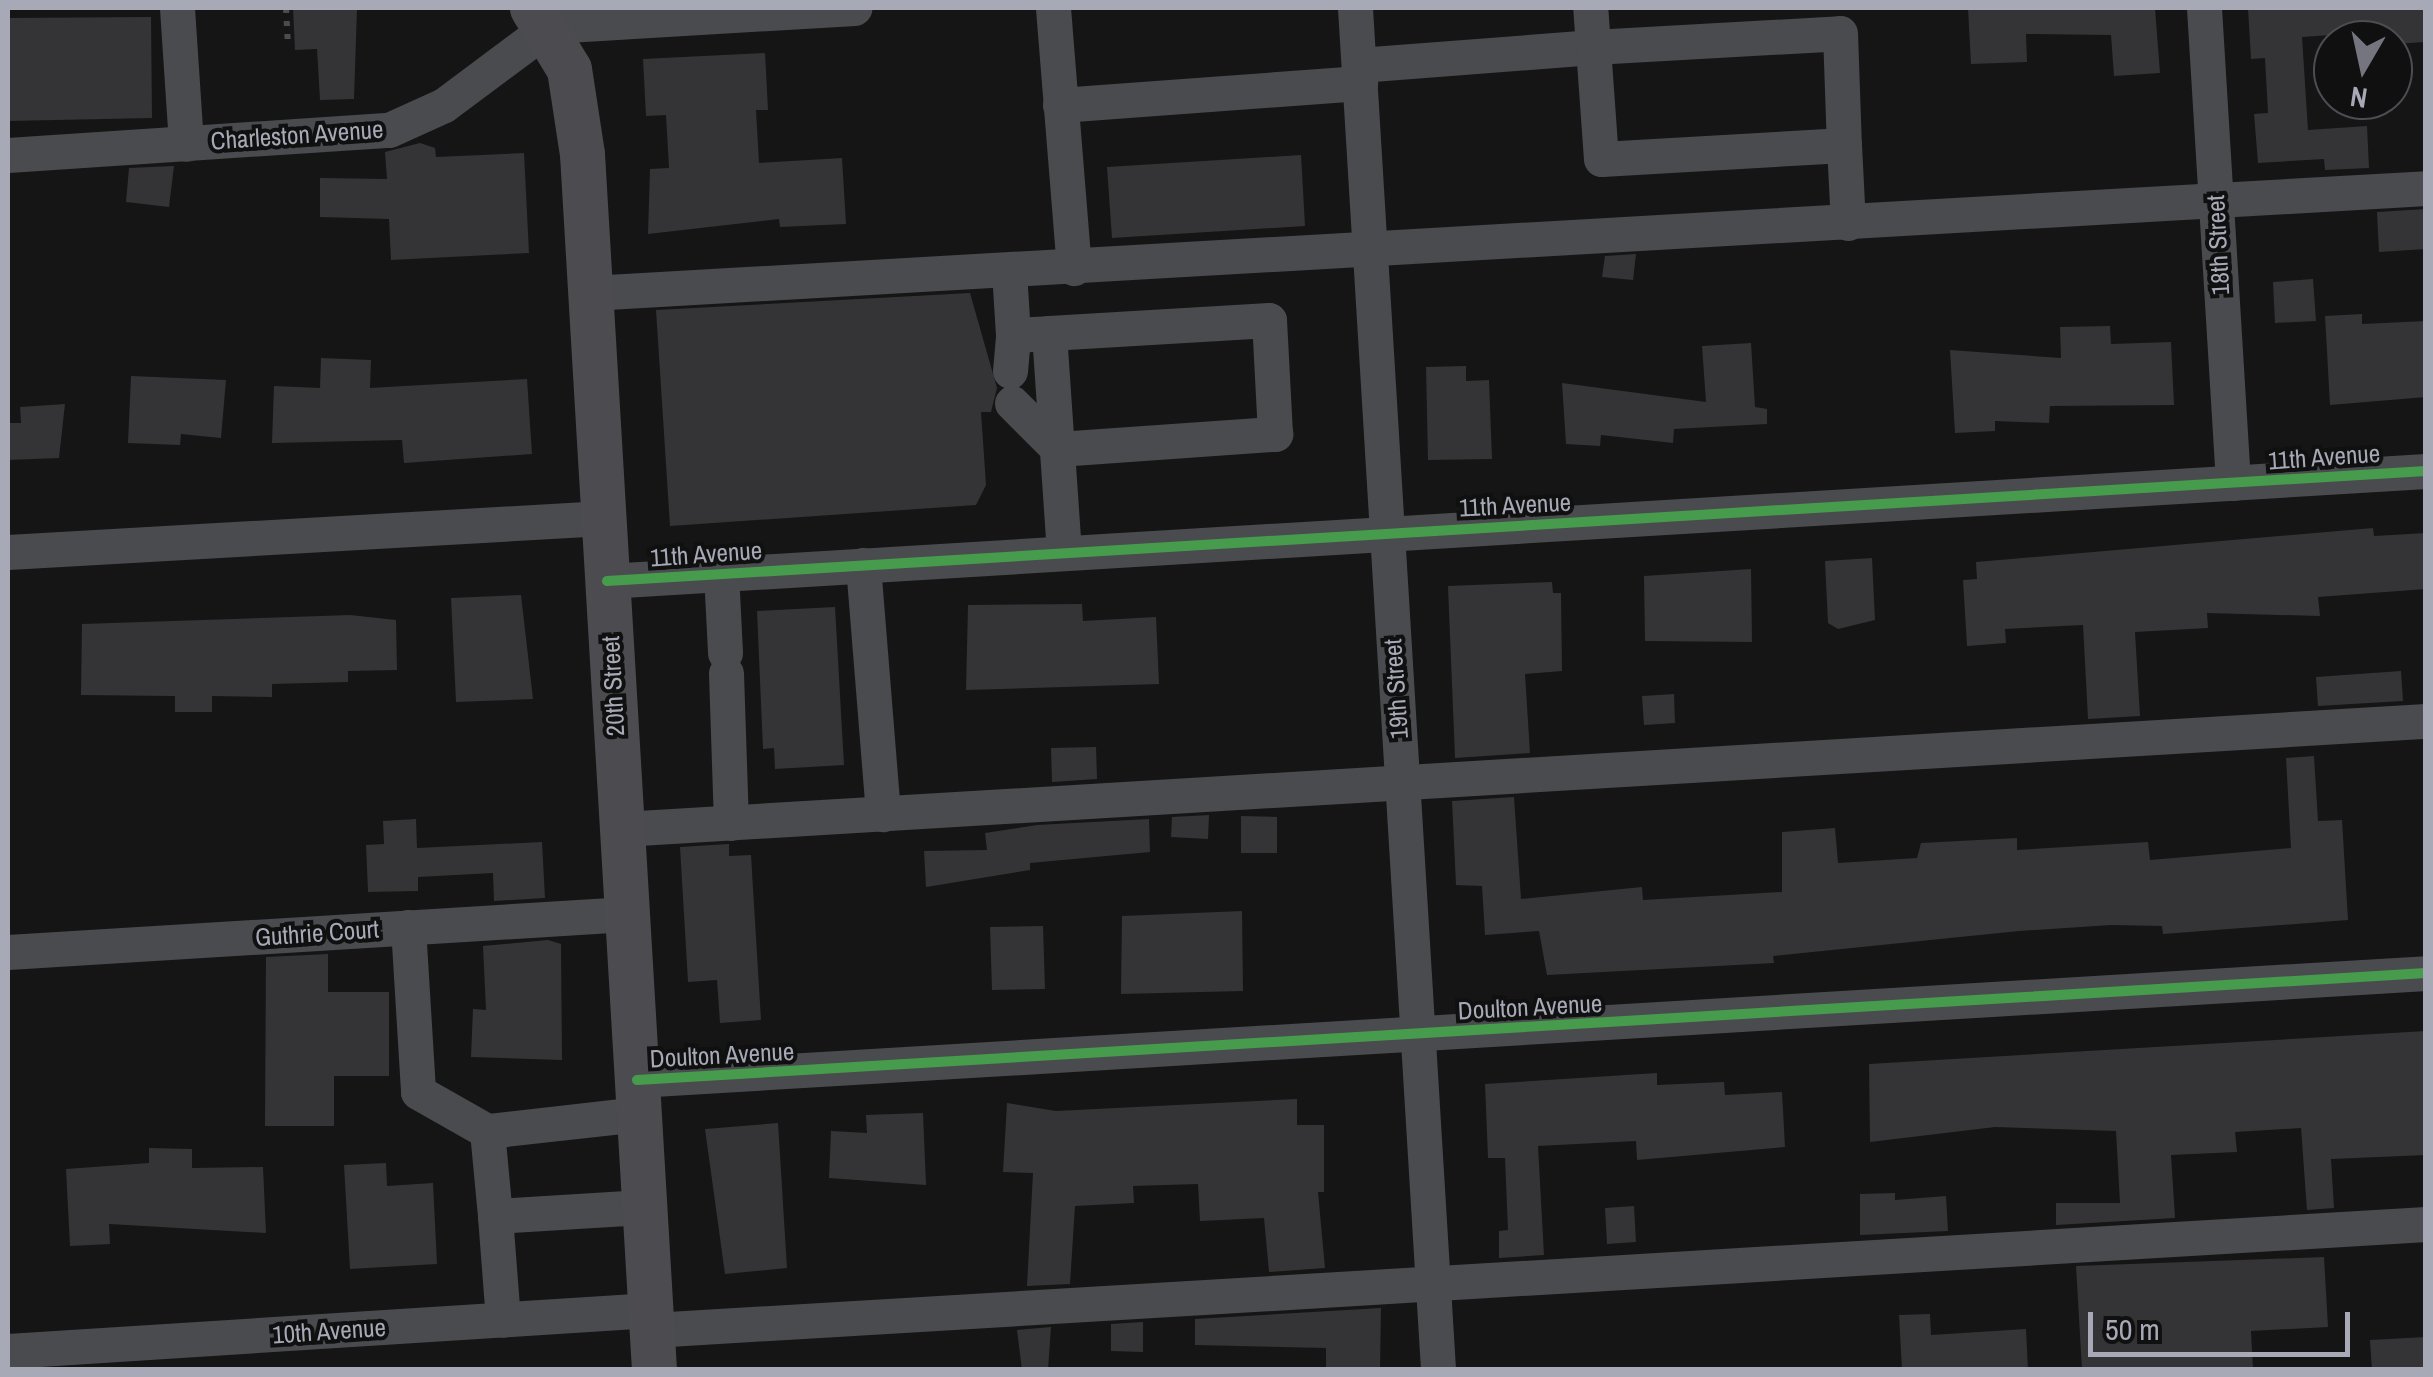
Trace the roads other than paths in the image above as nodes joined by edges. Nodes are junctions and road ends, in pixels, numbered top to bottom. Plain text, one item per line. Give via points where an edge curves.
1 (178, 8) edge
2 (854, 8) edge
3 (1053, 8) edge
4 (1355, 8) edge
5 (1590, 8) edge
6 (2204, 8) edge
7 (545, 14) edge
8 (1594, 47) junction
9 (1359, 74) junction
10 (1060, 105) junction
11 (186, 144) junction
12 (1844, 146) junction
13 (8, 155) edge
14 (2426, 188) edge
15 (2216, 201) junction
16 (1848, 223) junction
17 (1370, 252) junction
18 (1074, 268) junction
19 (1009, 271) junction
20 (590, 293) junction
21 (1049, 333) junction
22 (1014, 335) junction
23 (1058, 449) junction
24 (2426, 471) edge
25 (2232, 483) junction
26 (603, 518) junction
27 (1386, 533) junction
28 (8, 552) edge
29 (1064, 552) junction
30 (863, 565) junction
31 (721, 573) junction
32 (607, 580) junction
33 (2426, 722) edge
34 (1402, 784) junction
35 (883, 814) junction
36 (731, 823) junction
37 (622, 829) junction
38 (627, 914) junction
39 (408, 928) junction
40 (8, 952) edge
41 (2426, 973) edge
42 (1416, 1034) junction
43 (638, 1097) junction
44 (486, 1131) junction
45 (643, 1207) junction
46 (495, 1216) junction
47 (2426, 1224) edge
48 (1432, 1284) junction
49 (503, 1320) junction
50 (652, 1337) edge
51 (8, 1351) edge
52 (1438, 1370) edge

1 - 11 street
2 - 7 street
3 - 10 street
4 - 9 street, 19th Street
5 - 8 street
6 - 15 street, 18th Street
7 - 11 street, Charleston Avenue via 444,105 388,130
7 - 20 main road, 20th Street via 574,96
8 - 9 street
8 - 12 street via 1601,159
8 - 12 street via 1840,33
9 - 10 street
9 - 17 street, 19th Street
10 - 18 street
11 - 13 street, Charleston Avenue
12 - 16 street
14 - 15 street
15 - 16 street
15 - 25 street, 18th Street
16 - 17 street
17 - 18 street
17 - 27 street, 19th Street
18 - 19 street
19 - 20 street
19 - 22 street
20 - 26 main road, 20th Street
21 - 22 street
21 - 23 street
21 - 23 street via 1268,320 1275,434
22 - 23 street via 1011,386
23 - 29 street
24 - 25 street, 11th Avenue
25 - 27 street, 11th Avenue
26 - 28 street
26 - 32 main road, 20th Street
27 - 29 street, 11th Avenue
27 - 34 street, 19th Street
29 - 30 street, 11th Avenue
30 - 31 street, 11th Avenue
30 - 35 street
31 - 32 street, 11th Avenue
31 - 36 street
32 - 37 main road, 20th Street
33 - 34 street
34 - 35 street
34 - 42 street, 19th Street
35 - 36 street
36 - 37 street
37 - 38 main road, 20th Street
38 - 39 street, Guthrie Court
38 - 43 main road, 20th Street
39 - 40 street, Guthrie Court
39 - 44 street via 418,1092
41 - 42 street, Doulton Avenue
42 - 43 street, Doulton Avenue
42 - 48 street, 19th Street
43 - 44 street, Doulton Avenue
43 - 45 main road, 20th Street
44 - 46 street
45 - 46 street
45 - 50 main road, 20th Street
46 - 49 street
47 - 48 street, 10th Avenue
48 - 50 street, 10th Avenue
48 - 52 street, 19th Street
49 - 50 street, 10th Avenue
49 - 51 street, 10th Avenue

